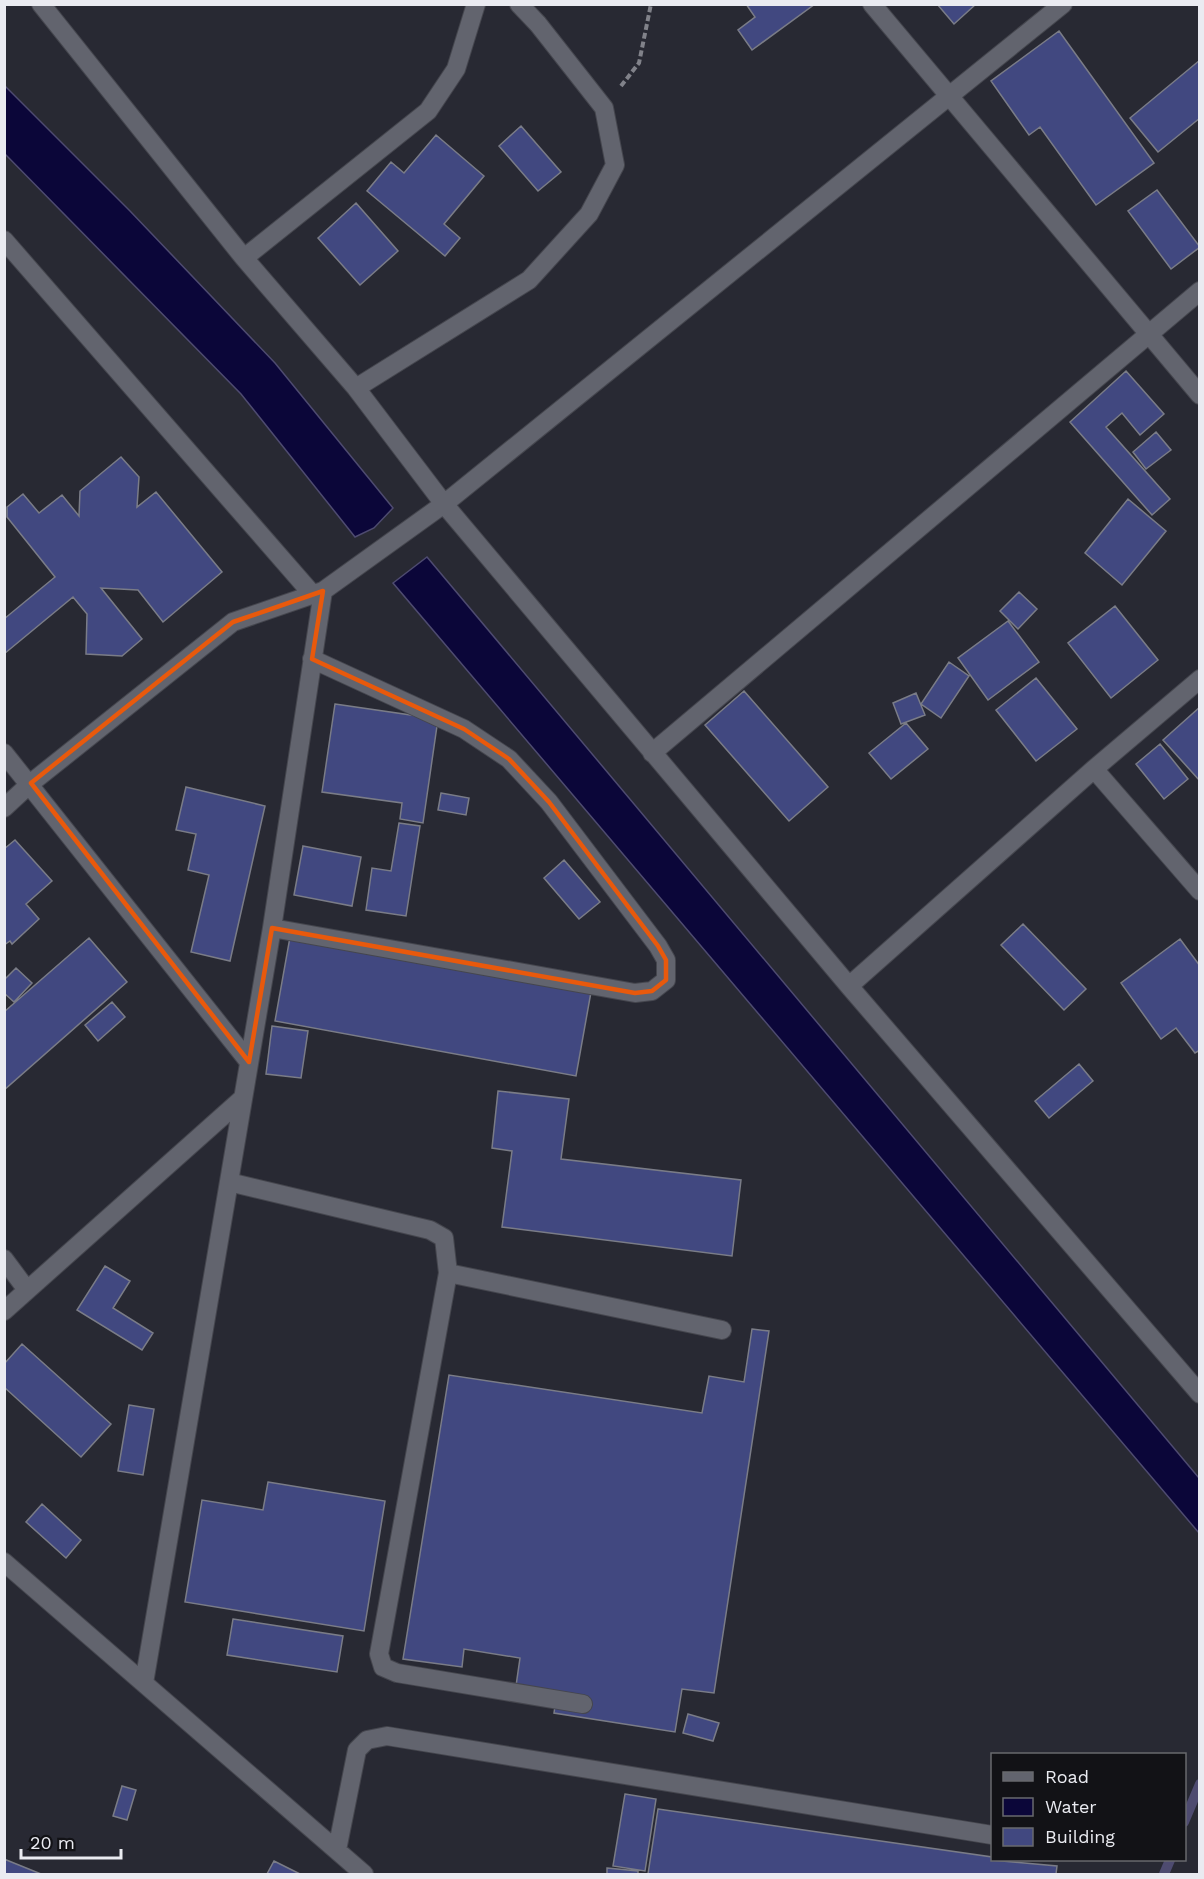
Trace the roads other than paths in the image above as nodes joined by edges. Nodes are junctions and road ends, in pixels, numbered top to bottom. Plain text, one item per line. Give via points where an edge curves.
1 (41, 4) edge
2 (476, 4) edge
3 (519, 4) edge
4 (872, 4) edge
5 (1063, 4) edge
6 (948, 96) junction
7 (4, 240) edge
8 (244, 258) junction
9 (1200, 291) edge
10 (1149, 333) junction
11 (356, 388) junction
12 (1200, 395) edge
13 (444, 504) junction
14 (318, 594) junction
15 (312, 659) junction
16 (1200, 679) edge
17 (4, 753) edge
18 (652, 753) junction
19 (1094, 769) junction
20 (31, 783) junction
21 (4, 808) edge
22 (1200, 891) edge
23 (272, 928) junction
24 (849, 986) junction
25 (249, 1062) junction
26 (243, 1098) junction
27 (229, 1182) junction
28 (4, 1259) edge
29 (448, 1273) junction
30 (27, 1290) junction
31 (4, 1311) edge
32 (722, 1330) dead end
33 (1200, 1394) edge
34 (4, 1562) edge
35 (144, 1683) junction
36 (583, 1704) dead end
37 (991, 1835) edge
38 (337, 1850) junction
39 (364, 1875) edge

1 - 8 street
2 - 8 street via 456,69 428,111
3 - 11 street via 604,108 615,165 590,214 529,280
4 - 6 street
5 - 6 street
6 - 10 street
6 - 13 street
7 - 14 street
8 - 11 street
9 - 10 street
10 - 12 street
10 - 18 street
11 - 13 street
13 - 14 street
13 - 18 street
14 - 15 street
14 - 20 street via 233,622
15 - 23 street
15 - 23 street via 464,729 509,759 549,802 658,946 666,960 666,980 652,991 635,993
16 - 19 street
17 - 20 street
18 - 24 street
19 - 22 street
19 - 24 street
20 - 21 street
20 - 25 street
23 - 25 street
24 - 33 street
25 - 26 street
26 - 27 street
26 - 30 street
27 - 29 street via 430,1230 444,1238
27 - 35 street
28 - 30 street
29 - 32 street
29 - 36 street via 380,1654 383,1667 397,1673
30 - 31 street
34 - 35 street
35 - 38 street
37 - 38 street via 387,1736 367,1740 357,1750
38 - 39 street

